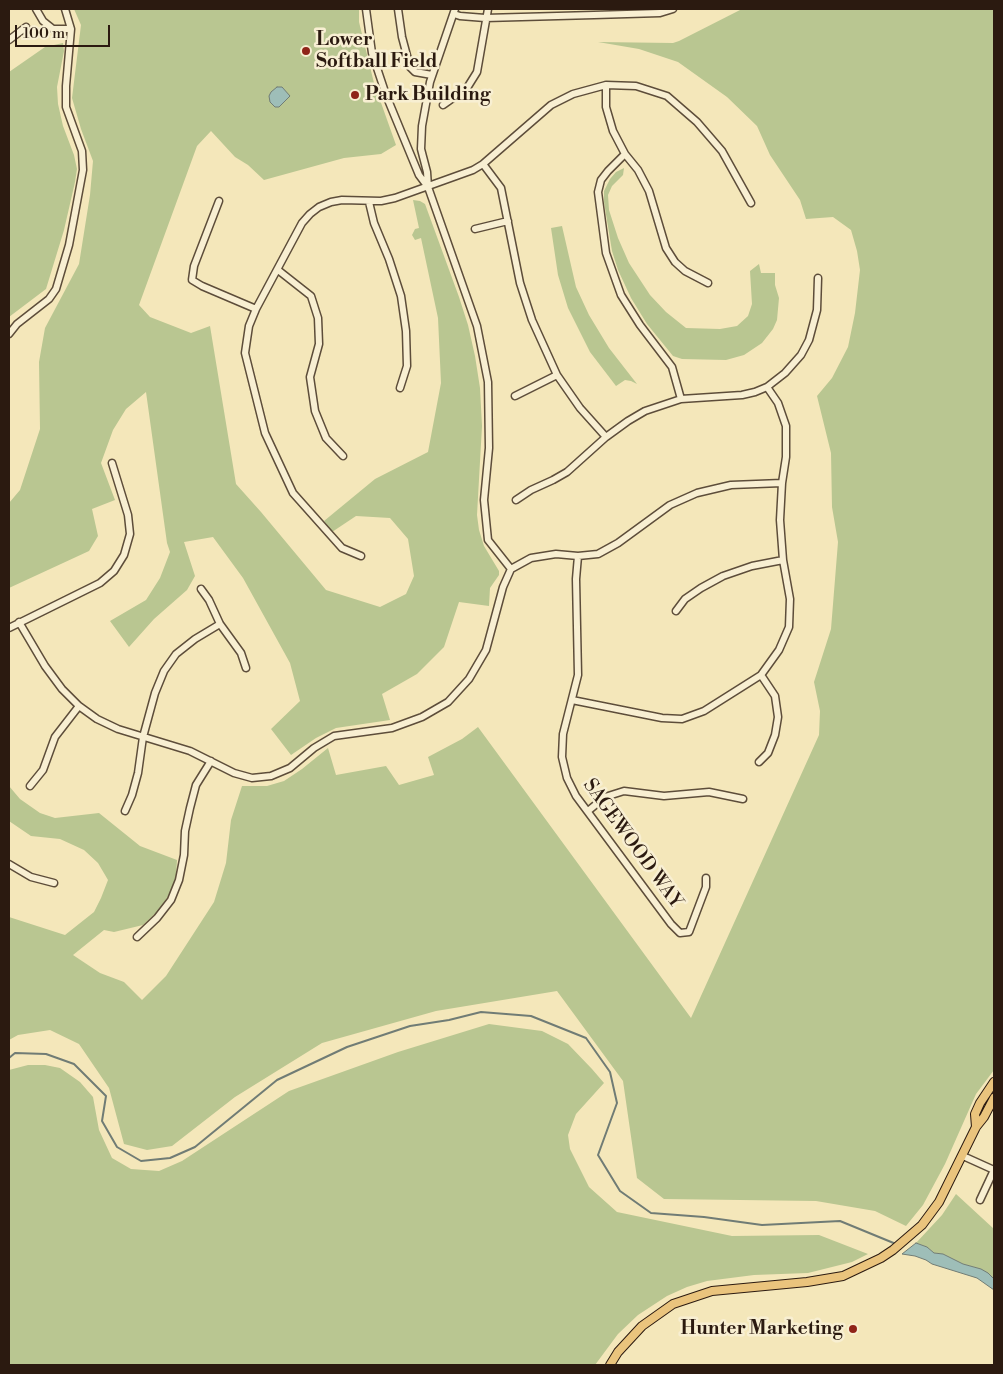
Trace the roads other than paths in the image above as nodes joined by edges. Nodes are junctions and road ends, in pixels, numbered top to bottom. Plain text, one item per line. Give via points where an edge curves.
1 (36, 9) edge
2 (65, 9) edge
3 (366, 9) edge
4 (398, 9) edge
5 (488, 9) edge
6 (673, 9) edge
7 (454, 12) edge
8 (562, 12) edge
9 (485, 18) junction
10 (26, 27) dead end
11 (71, 29) junction
12 (10, 37) edge
13 (432, 75) junction
14 (606, 85) junction
15 (443, 105) dead end
16 (625, 154) junction
17 (483, 164) junction
18 (428, 187) junction
19 (219, 201) dead end
20 (369, 202) junction
21 (751, 203) dead end
22 (508, 221) junction
23 (475, 229) dead end
24 (278, 270) junction
25 (818, 278) dead end
26 (708, 283) dead end
27 (256, 309) junction
28 (9, 334) edge
29 (557, 375) junction
30 (766, 386) junction
31 (400, 388) dead end
32 (515, 396) dead end
33 (681, 399) junction
34 (606, 437) junction
35 (343, 456) dead end
36 (112, 463) dead end
37 (782, 483) junction
38 (516, 500) dead end
39 (361, 556) dead end
40 (578, 556) junction
41 (783, 560) junction
42 (511, 569) junction
43 (201, 589) dead end
44 (676, 611) dead end
45 (19, 622) junction
46 (220, 624) junction
47 (9, 628) edge
48 (246, 668) dead end
49 (761, 675) junction
50 (572, 700) junction
51 (79, 706) junction
52 (143, 737) junction
53 (211, 761) junction
54 (759, 762) dead end
55 (30, 786) dead end
56 (743, 799) dead end
57 (588, 811) junction
58 (125, 812) dead end
59 (9, 864) edge
60 (706, 878) dead end
61 (54, 883) dead end
62 (137, 936) dead end
63 (994, 1082) edge
64 (994, 1098) edge
65 (976, 1127) junction
66 (963, 1156) junction
67 (994, 1170) edge
68 (980, 1200) dead end
69 (610, 1365) edge

1 - 11 street via 54,30
2 - 11 street
3 - 18 street via 372,53 386,95 419,175
4 - 13 street via 410,67 415,72
5 - 9 street
6 - 8 street via 660,13
7 - 9 street via 460,16
7 - 13 street
8 - 9 street
9 - 15 street via 477,72 467,88
10 - 12 street
11 - 28 street via 66,107 82,151 83,170 56,289
13 - 18 street via 421,149
14 - 16 street via 606,107 613,131
14 - 17 street via 573,94 551,105
14 - 21 street via 636,86 667,96 698,122 722,151
16 - 26 street via 638,170 648,191 666,248 675,262
16 - 33 street via 604,175 598,192 606,253 621,295 672,367
17 - 18 street
17 - 22 street via 501,188
18 - 20 street via 395,198
18 - 42 street via 477,326 488,382 489,448 484,500 488,540
19 - 27 street via 194,266 192,280
20 - 24 street via 342,200 319,207 302,223
20 - 31 street via 401,296 407,366
22 - 23 street
22 - 29 street via 520,283 532,320
24 - 27 street
24 - 35 street via 310,296 313,303 318,318 319,344 310,377 315,411 326,438
25 - 30 street via 817,310 809,340 801,356
27 - 39 street via 248,326 245,353 265,433 293,493 342,548
29 - 32 street
29 - 34 street
30 - 33 street via 742,395
30 - 37 street via 778,403 786,426
33 - 34 street via 645,411
34 - 38 street via 568,472
36 - 45 street via 128,515 130,534 114,572 100,583
37 - 40 street via 731,485 697,493 670,505 598,554
37 - 41 street
40 - 42 street via 556,554 531,558
40 - 50 street, SAGEWOOD WAY via 578,675
41 - 44 street via 723,576 685,599
41 - 49 street via 790,599 789,626 780,650
42 - 53 street via 503,586 486,650 468,679 448,702 422,717 392,728 334,736 290,768 271,776 252,778
43 - 46 street
45 - 47 street
45 - 51 street via 45,666
46 - 48 street via 241,652
46 - 52 street via 176,654 164,671
49 - 50 street via 704,711 682,719
49 - 54 street via 775,696 778,717 768,753
50 - 57 street, SAGEWOOD WAY via 562,734 562,757 567,778
51 - 52 street via 118,730
51 - 55 street via 55,737 43,770
52 - 53 street
52 - 58 street via 138,773
53 - 62 street via 196,785 185,831 179,880 171,900
56 - 57 street via 709,792 664,796 624,791 605,797
57 - 60 street, SAGEWOOD WAY via 680,933 689,932 706,887
59 - 61 street via 31,877
63 - 65 main road via 975,1114
64 - 65 main road
65 - 66 main road
66 - 67 street
66 - 69 main road via 939,1202 922,1225 881,1258 843,1276 712,1291 673,1304 642,1326
67 - 68 street

